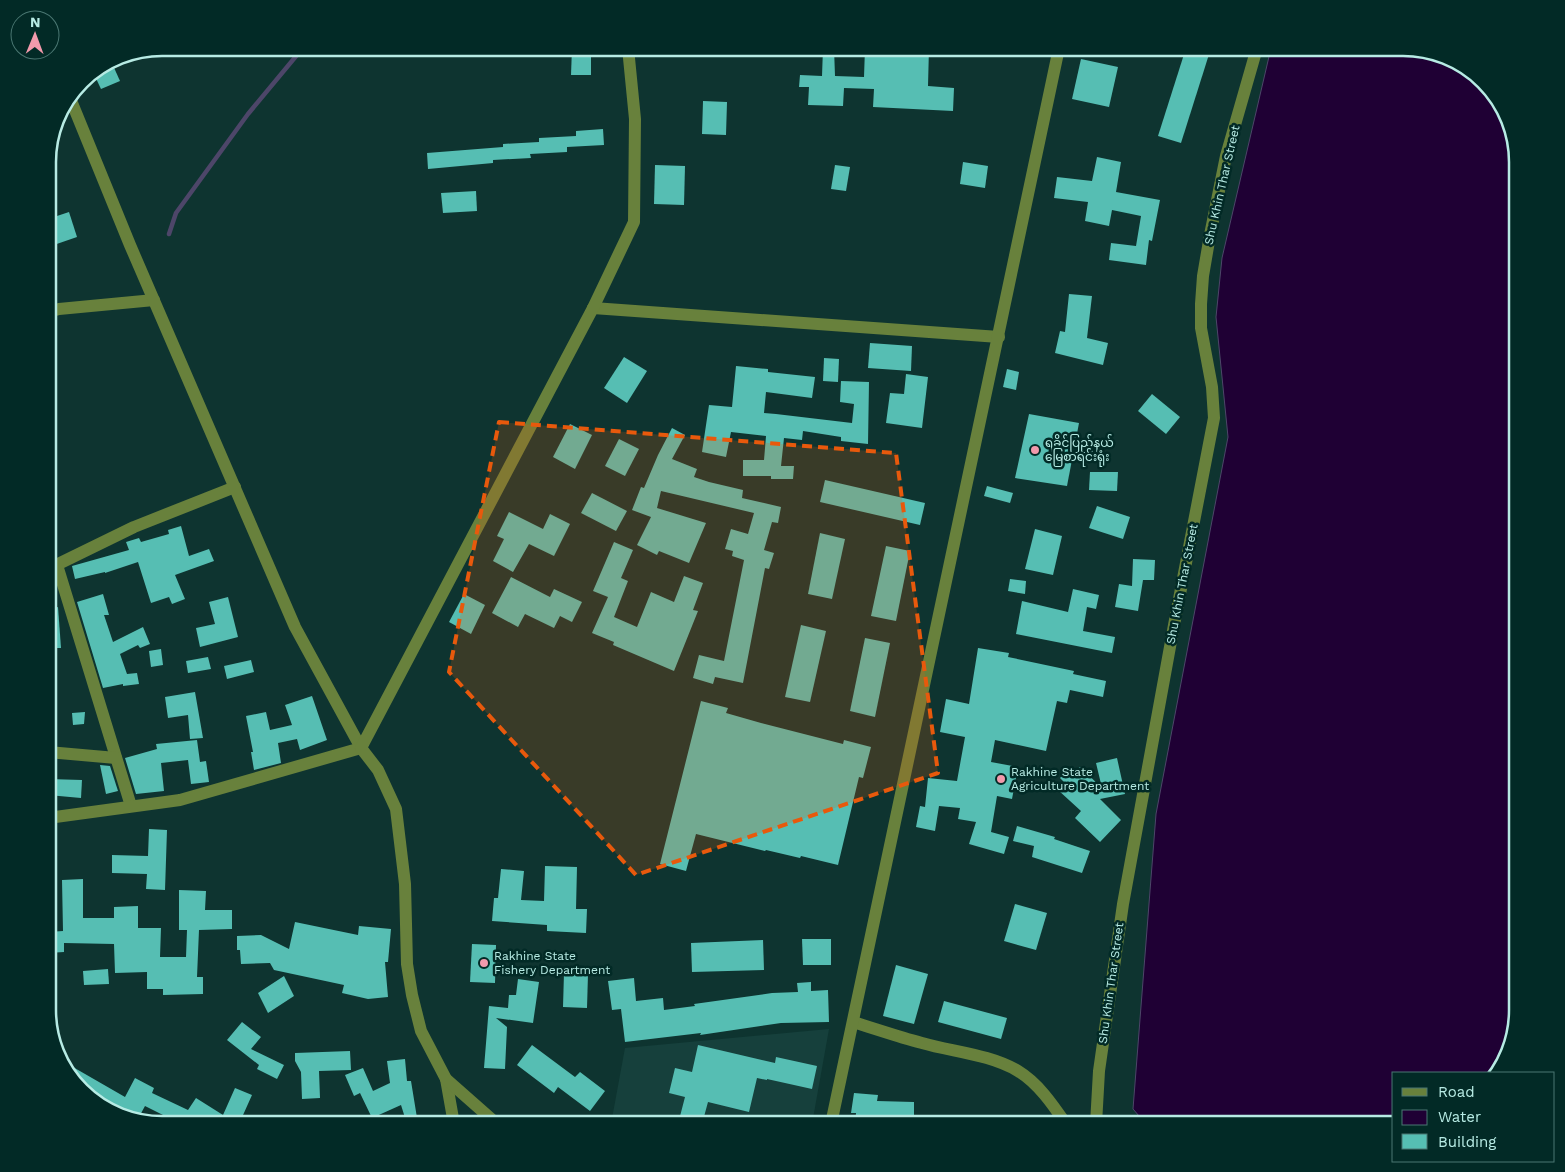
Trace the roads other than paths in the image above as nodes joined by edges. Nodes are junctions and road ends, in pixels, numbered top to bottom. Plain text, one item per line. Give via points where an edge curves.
1 (629, 56) edge
2 (1057, 56) edge
3 (1255, 56) edge
4 (73, 105) edge
5 (154, 300) junction
6 (593, 308) junction
7 (56, 310) edge
8 (999, 337) junction
9 (235, 487) junction
10 (56, 565) edge
11 (56, 579) edge
12 (361, 748) junction
13 (56, 753) edge
14 (116, 758) junction
15 (131, 806) junction
16 (56, 817) edge
17 (853, 1022) junction
18 (446, 1079) junction
19 (453, 1116) edge
20 (488, 1116) edge
21 (833, 1116) edge
22 (1060, 1116) edge
23 (1096, 1116) edge

1 - 6 street via 635,119 634,222
2 - 8 street
3 - 23 street, Shu Khin Thar Street via 1226,156 1207,252 1201,328 1214,418 1123,904 1099,1071
4 - 5 street
5 - 7 street
5 - 9 street
6 - 8 street
6 - 12 street
8 - 17 street
9 - 10 street via 134,527
9 - 12 street via 295,627
11 - 14 street
12 - 15 street via 180,800
12 - 18 street via 378,770 396,809 405,884 412,995 421,1031
13 - 14 street
14 - 15 street
15 - 16 street
17 - 21 street
17 - 22 street via 923,1044 965,1052 1018,1071 1031,1081
18 - 19 street
18 - 20 street

